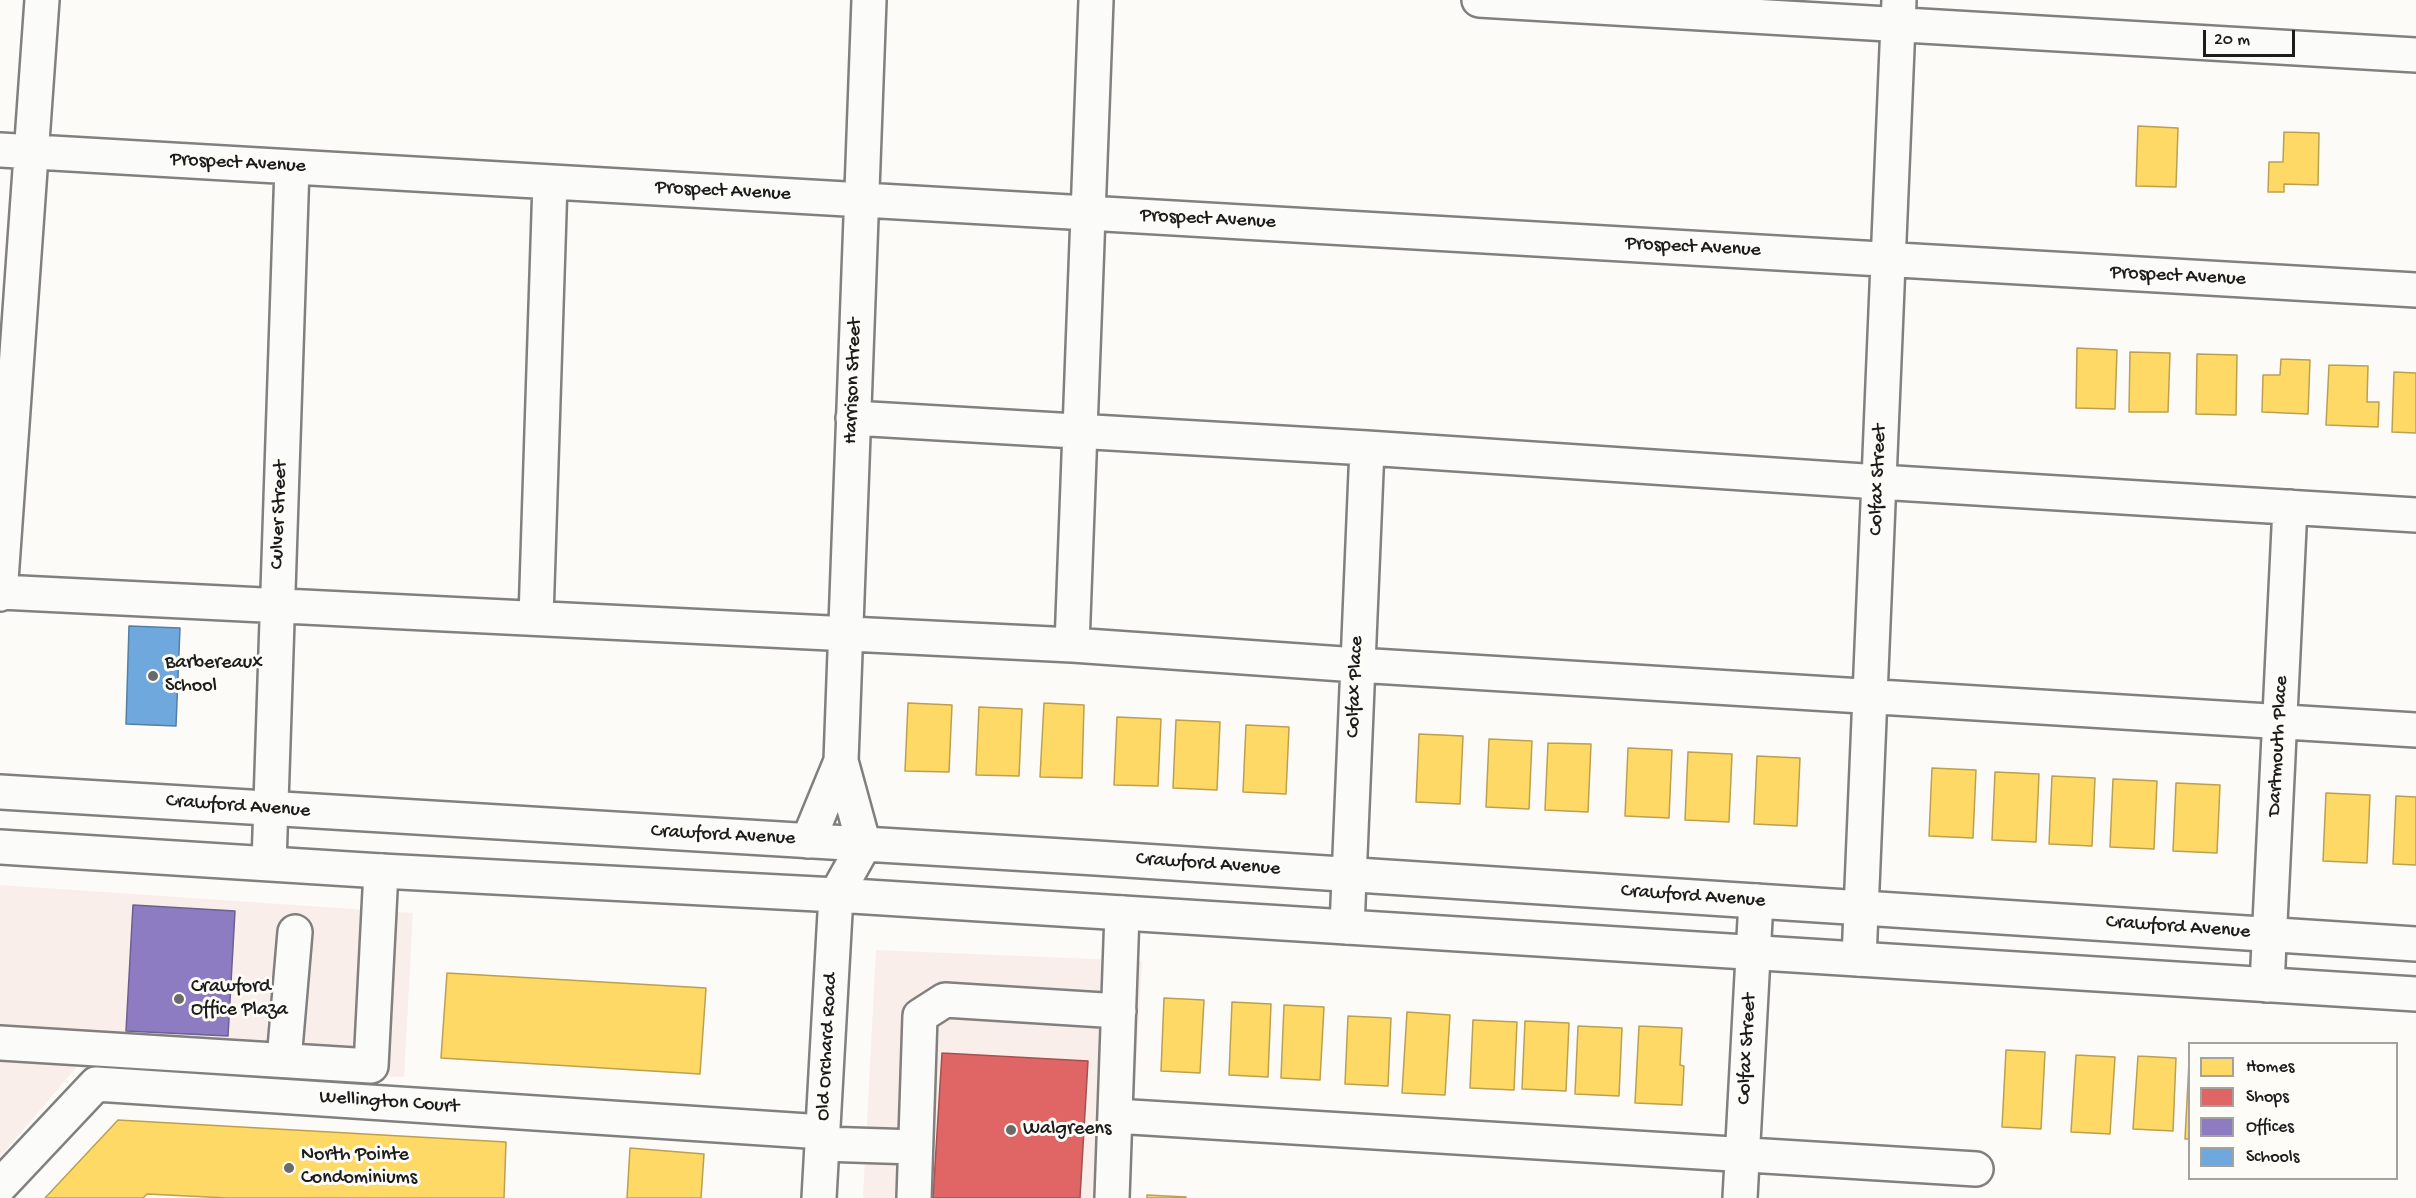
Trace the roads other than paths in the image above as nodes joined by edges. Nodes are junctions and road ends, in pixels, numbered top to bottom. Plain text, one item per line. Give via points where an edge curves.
1 (42, 0) edge
2 (869, 0) edge
3 (1096, 0) edge
4 (1479, 0) edge
5 (1898, 12) edge
6 (2416, 55) edge
7 (16, 151) edge
8 (292, 167) junction
9 (550, 182) junction
10 (861, 200) junction
11 (1088, 213) junction
12 (1888, 260) junction
13 (2416, 290) edge
14 (853, 418) junction
15 (1080, 432) junction
16 (1367, 448) junction
17 (1879, 482) junction
18 (2290, 507) junction
19 (2416, 514) edge
20 (0, 593) edge
21 (277, 605) junction
22 (537, 618) junction
23 (845, 632) junction
24 (1072, 645) junction
25 (1357, 665) junction
26 (1870, 695) junction
27 (2280, 721) junction
28 (2416, 730) edge
29 (841, 761) junction
30 (0, 792) edge
31 (270, 809) junction
32 (808, 842) junction
33 (864, 845) junction
34 (0, 847) edge
35 (268, 863) junction
36 (381, 871) junction
37 (1349, 874) junction
38 (836, 895) junction
39 (1756, 901) junction
40 (1861, 908) junction
41 (1122, 913) junction
42 (1347, 927) junction
43 (295, 932) dead end
44 (2270, 934) junction
45 (2416, 944) edge
46 (1753, 953) junction
47 (1859, 959) junction
48 (2267, 985) junction
49 (2416, 994) edge
50 (1119, 1011) junction
51 (0, 1043) edge
52 (284, 1060) junction
53 (1115, 1116) junction
54 (822, 1138) junction
55 (915, 1147) junction
56 (1742, 1154) junction
57 (1976, 1169) dead end
58 (0, 1186) edge
59 (819, 1198) edge
60 (914, 1198) edge
61 (1112, 1198) edge
62 (1740, 1198) edge

1 - 7 street
2 - 10 street, Harrison Street
3 - 11 street
4 - 5 street
5 - 6 street
5 - 12 street, Colfax Street
7 - 8 street, Prospect Avenue
7 - 20 street
8 - 9 street, Prospect Avenue
8 - 21 street, Culver Street
9 - 10 street, Prospect Avenue
9 - 22 street
10 - 11 street, Prospect Avenue
10 - 14 street, Harrison Street
11 - 12 street, Prospect Avenue
11 - 15 street
12 - 13 street, Prospect Avenue
12 - 17 street, Colfax Street
14 - 15 street
14 - 23 street, Harrison Street
15 - 16 street
15 - 24 street
16 - 17 street
16 - 25 street, Colfax Place
17 - 18 street
17 - 26 street, Colfax Street
18 - 19 street
18 - 27 street, Dartmouth Place
20 - 21 street
21 - 22 street
21 - 31 street, Culver Street
22 - 23 street
23 - 24 street
23 - 29 street, Harrison Street
24 - 25 street
25 - 26 street
25 - 37 street, Colfax Place
26 - 27 street
26 - 40 street, Colfax Street
27 - 28 street
27 - 44 street, Dartmouth Place
29 - 32 street, Harrison Street
29 - 33 street, Harrison Street
30 - 31 street, Crawford Avenue
31 - 32 street, Crawford Avenue
31 - 35 street, Culver Street
32 - 33 street, Crawford Avenue
32 - 38 street
33 - 37 street, Crawford Avenue
33 - 38 street, Old Orchard Road
34 - 35 street
35 - 36 street
36 - 38 street
36 - 52 street via 371,1066
37 - 39 street, Crawford Avenue
37 - 42 street, Colfax Place
38 - 41 street
38 - 54 street, Old Orchard Road
39 - 40 street, Crawford Avenue
39 - 46 street, Colfax Street
40 - 44 street, Crawford Avenue
40 - 47 street, Colfax Street
41 - 42 street
41 - 50 street
42 - 46 street
43 - 52 street
44 - 45 street, Crawford Avenue
44 - 48 street, Dartmouth Place
46 - 47 street
46 - 56 street, Colfax Street
47 - 48 street
48 - 49 street
50 - 53 street
50 - 55 street via 945,1000 920,1016
51 - 52 street
53 - 56 street
53 - 61 street
54 - 55 street
54 - 58 street, Wellington Court via 96,1084
54 - 59 street, Old Orchard Road
55 - 60 street
56 - 57 street
56 - 62 street, Colfax Street

